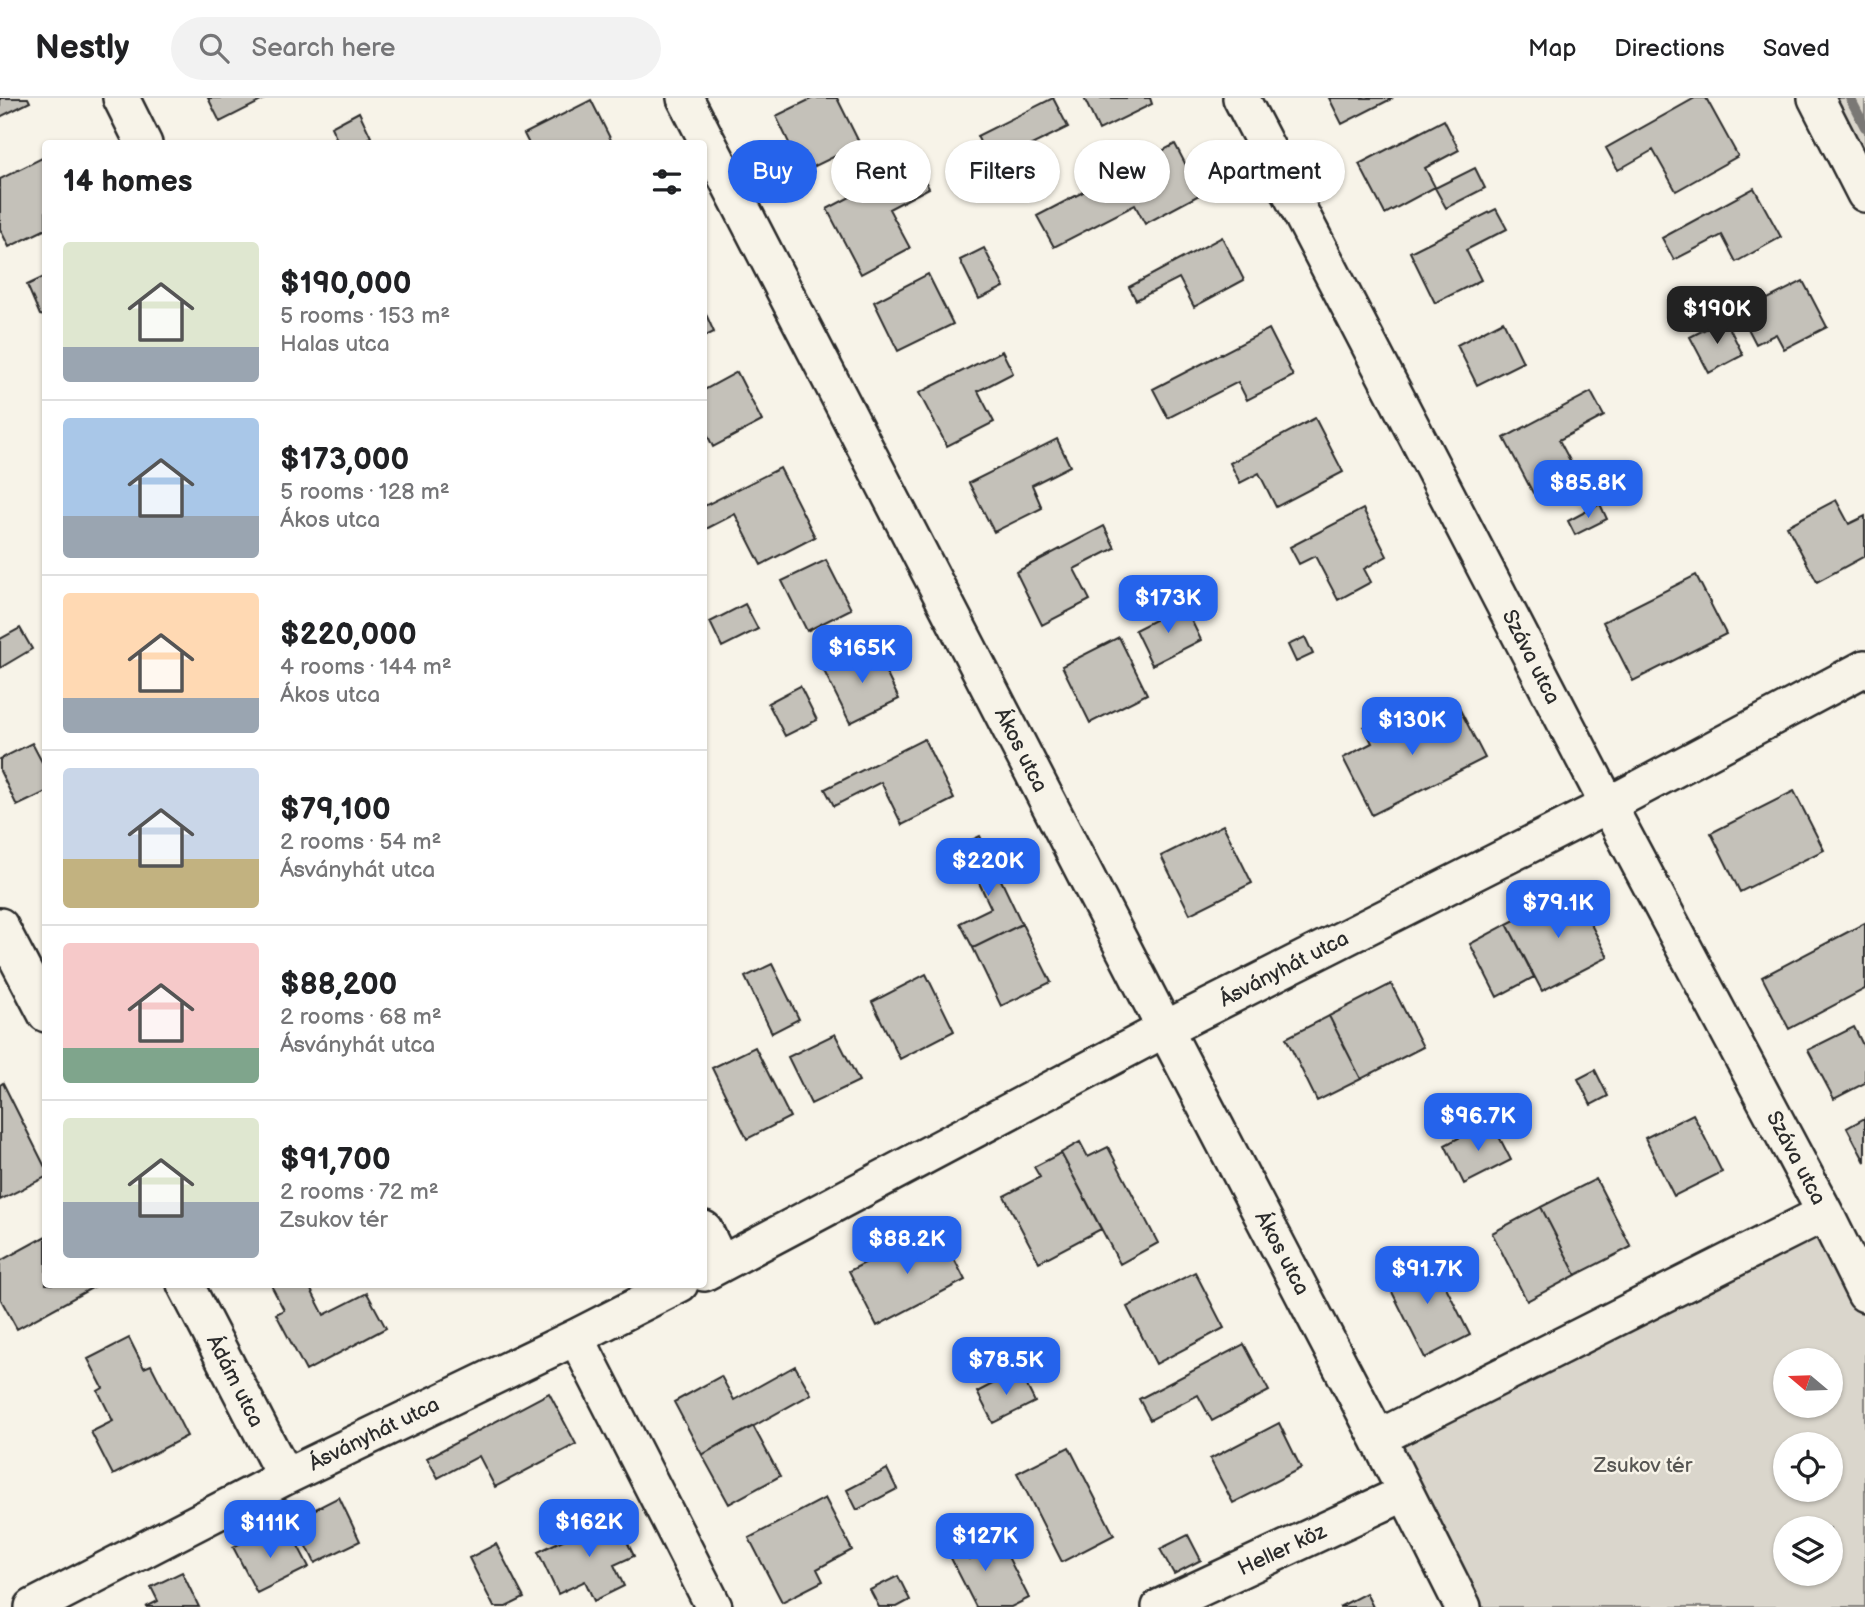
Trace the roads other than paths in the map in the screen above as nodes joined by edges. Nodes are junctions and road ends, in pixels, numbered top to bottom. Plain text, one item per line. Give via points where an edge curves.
1 (121, 98) edge
2 (685, 98) edge
3 (1241, 98) edge
4 (1816, 98) edge
5 (142, 140) edge
6 (707, 140) edge
7 (707, 141) edge
8 (1865, 194) edge
9 (1865, 668) edge
10 (1608, 805) junction
11 (0, 926) edge
12 (42, 1006) edge
13 (1165, 1029) junction
14 (1825, 1213) junction
15 (707, 1244) edge
16 (712, 1268) edge
17 (187, 1288) edge
18 (672, 1288) edge
19 (1865, 1294) edge
20 (576, 1338) junction
21 (1378, 1438) junction
22 (285, 1477) junction
23 (1405, 1493) junction
24 (33, 1607) edge
25 (714, 1607) edge
26 (1160, 1607) edge
27 (1463, 1607) edge

1 - 5 street
2 - 6 street, Ákos utca
3 - 10 street, Száva utca
4 - 8 street
7 - 13 street, Ákos utca
9 - 10 street, Ásványhát utca
10 - 13 street, Ásványhát utca
10 - 14 street, Száva utca
11 - 12 street
13 - 16 street, Ásványhát utca
13 - 21 street, Ákos utca
14 - 19 street
14 - 21 street
15 - 16 street
17 - 22 street, Ádám utca
18 - 20 street, Ásványhát utca
20 - 22 street, Ásványhát utca
20 - 25 street
21 - 23 street
22 - 24 street, Ásványhát utca
23 - 26 street, Heller köz
23 - 27 street

